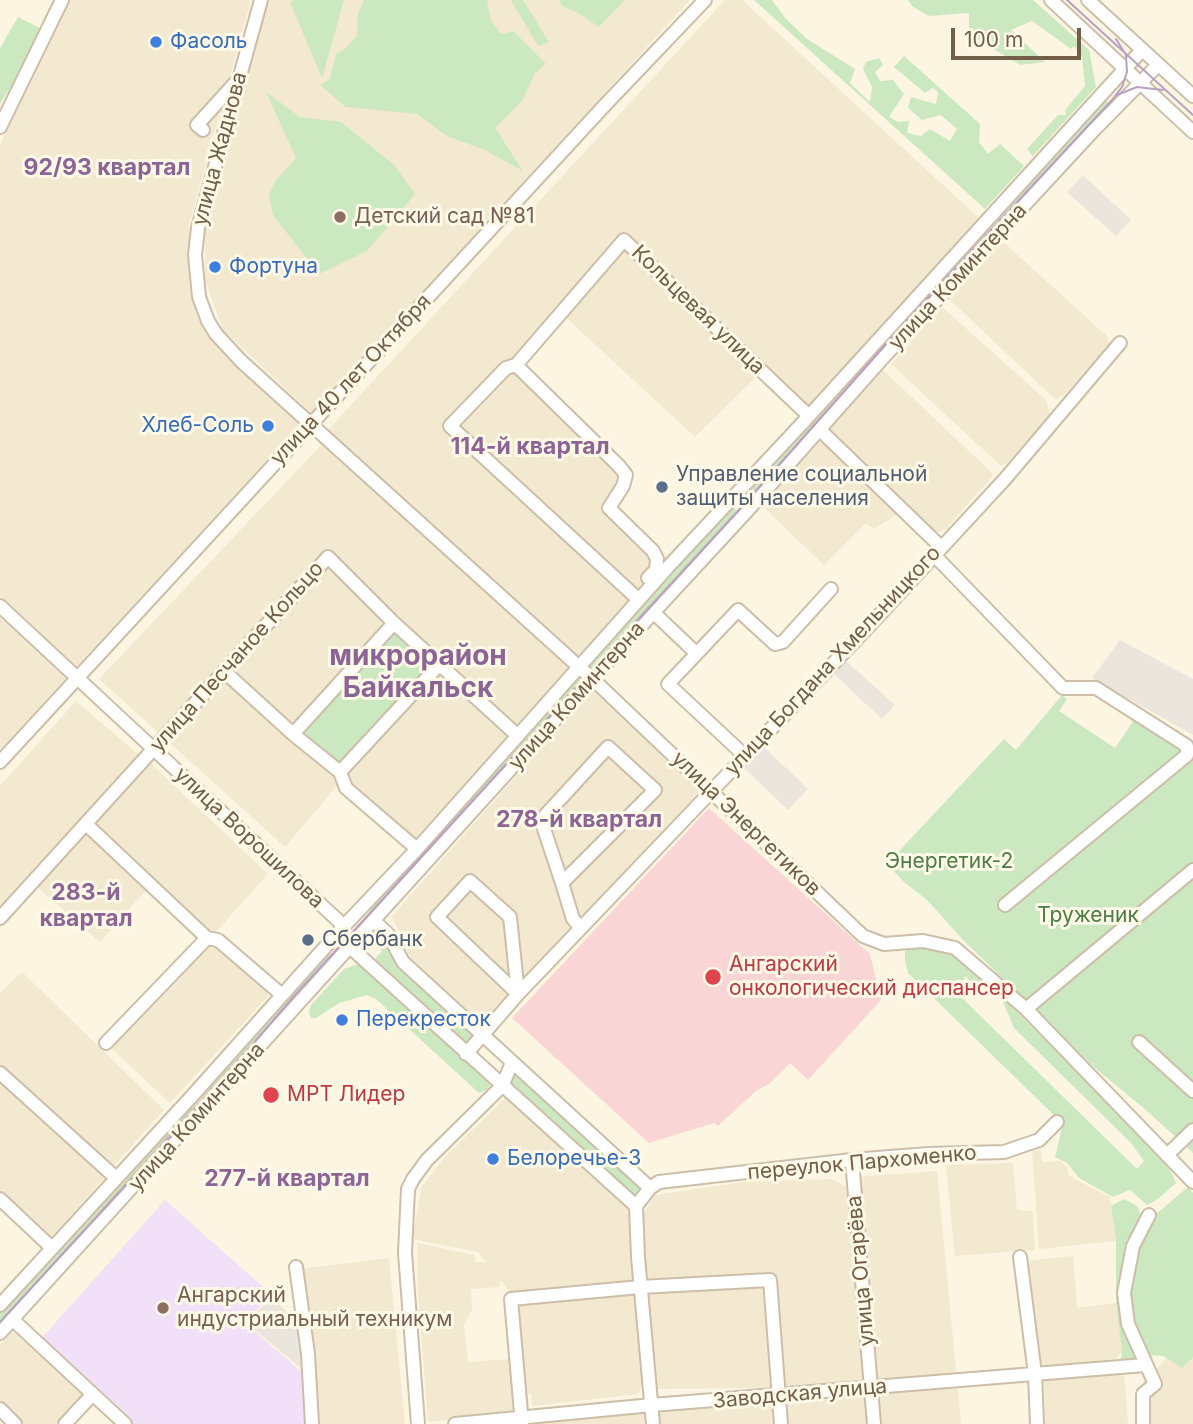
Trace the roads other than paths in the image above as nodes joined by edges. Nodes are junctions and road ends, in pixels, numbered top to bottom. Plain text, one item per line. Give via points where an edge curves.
1 (62, 0) edge
2 (261, 0) edge
3 (705, 0) edge
4 (1051, 0) edge
5 (1088, 0) edge
6 (1142, 50) junction
7 (1158, 65) junction
8 (1125, 68) junction
9 (238, 80) junction
10 (1141, 83) junction
11 (1193, 96) edge
12 (0, 127) edge
13 (203, 130) dead end
14 (1193, 132) edge
15 (1120, 343) dead end
16 (516, 365) junction
17 (809, 416) junction
18 (312, 423) junction
19 (819, 429) junction
20 (937, 551) junction
21 (831, 589) dead end
22 (637, 597) junction
23 (0, 606) edge
24 (653, 612) junction
25 (394, 623) junction
26 (696, 653) junction
27 (440, 664) junction
28 (579, 667) junction
29 (226, 673) junction
30 (77, 678) junction
31 (592, 679) junction
32 (293, 734) junction
33 (518, 736) junction
34 (153, 749) junction
35 (744, 755) junction
36 (0, 762) edge
37 (341, 772) junction
38 (711, 790) junction
39 (86, 824) junction
40 (417, 849) junction
41 (1193, 870) edge
42 (562, 883) junction
43 (1005, 905) dead end
44 (0, 918) edge
45 (374, 921) junction
46 (344, 926) junction
47 (581, 929) junction
48 (206, 938) junction
49 (350, 947) junction
50 (518, 994) junction
51 (282, 995) junction
52 (1026, 1009) junction
53 (483, 1035) junction
54 (1139, 1042) dead end
55 (106, 1043) dead end
56 (466, 1054) junction
57 (512, 1063) junction
58 (0, 1073) edge
59 (502, 1086) junction
60 (1193, 1091) edge
61 (193, 1095) junction
62 (206, 1107) junction
63 (1056, 1122) dead end
64 (1193, 1130) edge
65 (1167, 1156) junction
66 (852, 1160) junction
67 (116, 1178) junction
68 (1193, 1182) edge
69 (654, 1185) junction
70 (0, 1199) edge
71 (636, 1206) junction
72 (1149, 1215) dead end
73 (52, 1248) junction
74 (1020, 1257) dead end
75 (296, 1267) dead end
76 (640, 1287) junction
77 (0, 1304) edge
78 (12, 1319) junction
79 (0, 1332) edge
80 (1145, 1365) junction
81 (1035, 1374) junction
82 (871, 1388) junction
83 (92, 1395) junction
84 (778, 1396) junction
85 (652, 1405) junction
86 (0, 1409) edge
87 (522, 1420) edge
88 (15, 1424) edge
89 (65, 1424) edge
90 (125, 1424) edge
91 (312, 1424) edge
92 (418, 1424) edge
93 (455, 1424) edge
94 (653, 1424) edge
95 (780, 1424) edge
96 (874, 1424) edge
97 (1037, 1424) edge
98 (1143, 1424) edge

1 - 12 street
2 - 9 street, улица Жаднова
3 - 18 street, улица 40 лет Октября
4 - 8 street
5 - 6 street
6 - 7 street
6 - 8 street, улица Коминтерна
7 - 10 street, улица Коминтерна
7 - 11 street
8 - 10 street
8 - 17 street, улица Коминтерна
9 - 13 street via 197,125
9 - 18 street, улица Жаднова via 198,228 199,297 216,334
10 - 14 street
10 - 19 street, улица Коминтерна
15 - 20 street, улица Богдана Хмельницкого
16 - 17 street, Кольцевая улица via 624,240
16 - 22 street via 626,475 609,509 657,559 656,570
16 - 22 street, Кольцевая улица via 506,369 450,426
17 - 22 street, улица Коминтерна
18 - 28 street, улица Энергетиков
18 - 30 street, улица 40 лет Октября
19 - 20 street
19 - 24 street, улица Коминтерна
20 - 35 street, улица Богдана Хмельницкого
20 - 43 street via 1063,688 1096,688 1187,746 1187,755
21 - 26 street via 783,642 775,643 738,610
22 - 28 street, улица Коминтерна
23 - 30 street, улица Ворошилова
24 - 26 street
24 - 31 street, улица Коминтерна
25 - 27 street, улица Песчаное Кольцо
25 - 29 street, улица Песчаное Кольцо via 328,558
25 - 32 street
26 - 35 street via 668,684
27 - 33 street, улица Песчаное Кольцо
27 - 37 street
28 - 31 street, улица Энергетиков
28 - 33 street, улица Коминтерна
29 - 32 street
29 - 34 street, улица Песчаное Кольцо
30 - 34 street, улица Ворошилова
30 - 36 street, улица 40 лет Октября
31 - 38 street, улица Энергетиков
31 - 45 street, улица Коминтерна
32 - 37 street
33 - 40 street, улица Коминтерна
34 - 39 street, улица Песчаное Кольцо
34 - 46 street, улица Ворошилова
35 - 38 street, улица Богдана Хмельницкого
37 - 40 street via 346,788
38 - 47 street, улица Богдана Хмельницкого
38 - 52 street, улица Энергетиков via 863,936 884,944 923,942 955,948
39 - 44 street, улица Песчаное Кольцо
39 - 48 street
40 - 46 street, улица Коминтерна
41 - 52 street
42 - 42 street via 655,790 608,747 541,820
42 - 47 street via 573,919
45 - 46 street
45 - 49 street, улица Коминтерна
45 - 53 street via 388,933 403,962
46 - 49 street
46 - 51 street, улица Коминтерна
47 - 50 street, улица Богдана Хмельницкого
48 - 51 street via 218,940
48 - 55 street
49 - 56 street
49 - 62 street, улица Коминтерна
50 - 50 street via 510,917 470,881 437,917
50 - 53 street, улица Богдана Хмельницкого
51 - 61 street, улица Коминтерна
52 - 65 street, улица Энергетиков
53 - 56 street, улица Богдана Хмельницкого
53 - 57 street
54 - 60 street
56 - 59 street
57 - 59 street
57 - 69 street
58 - 67 street
59 - 71 street
59 - 92 street via 427,1160 408,1189 405,1252
61 - 62 street
61 - 67 street, улица Коминтерна
62 - 78 street, улица Коминтерна
63 - 66 street, переулок Пархоменко via 1039,1140 1004,1152
64 - 65 street
65 - 68 street, улица Энергетиков
66 - 69 street, переулок Пархоменко
66 - 82 street, улица Огарёва
67 - 73 street, улица Коминтерна
69 - 71 street
70 - 73 street
71 - 76 street
72 - 80 street via 1133,1247 1124,1293 1128,1324
73 - 77 street, улица Коминтерна
74 - 81 street
75 - 91 street
76 - 84 street via 770,1280
76 - 85 street
76 - 87 street via 511,1299
78 - 79 street, улица Коминтерна
78 - 83 street
80 - 81 street, Заводская улица
80 - 98 street via 1155,1384 1143,1394
81 - 82 street, Заводская улица
81 - 97 street
82 - 84 street, Заводская улица
82 - 96 street, улица Огарёва
83 - 89 street
83 - 90 street
84 - 85 street, Заводская улица
84 - 95 street
85 - 87 street, Заводская улица
85 - 94 street
86 - 88 street
87 - 93 street, Заводская улица

